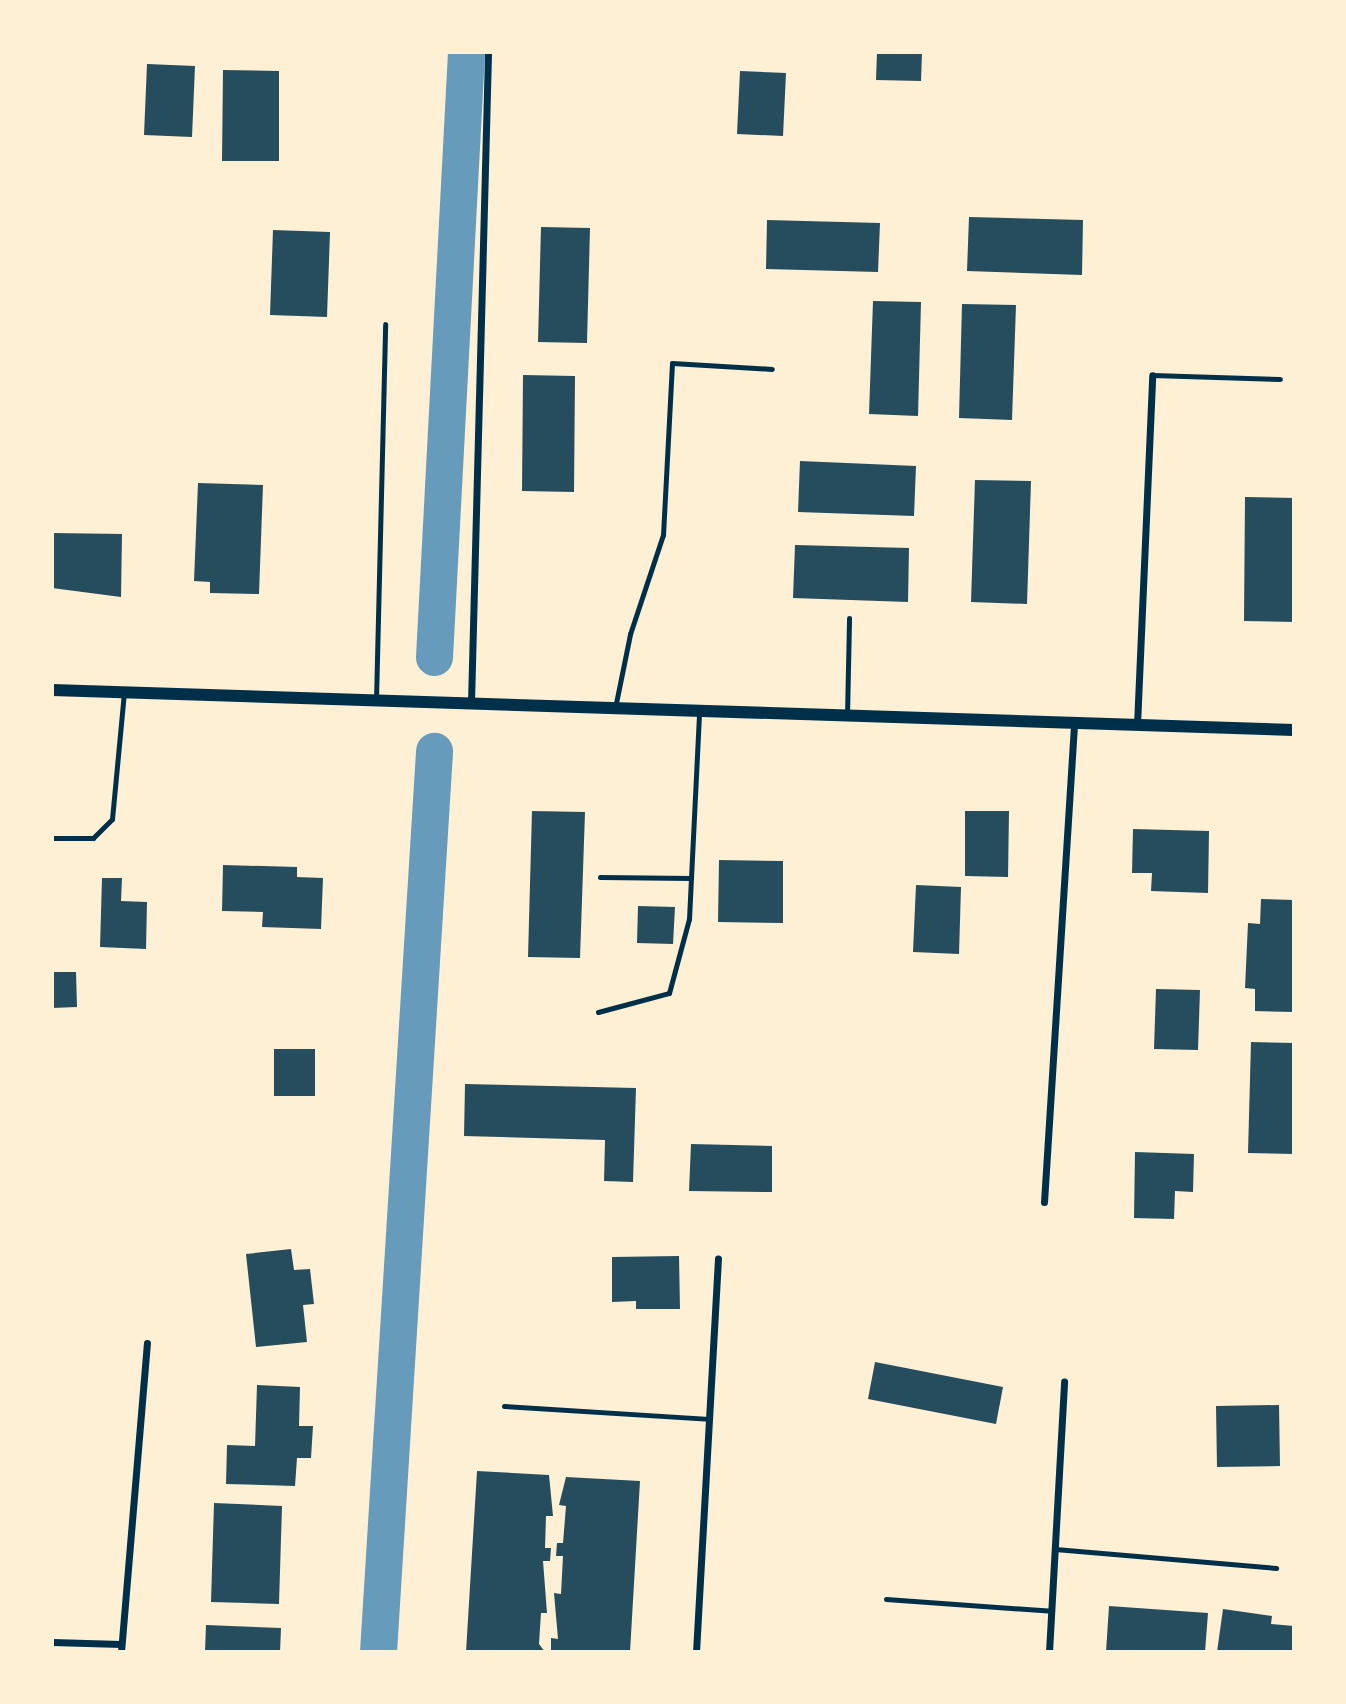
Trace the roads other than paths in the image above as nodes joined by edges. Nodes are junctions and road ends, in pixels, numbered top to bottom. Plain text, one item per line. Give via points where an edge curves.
1 (488, 52) edge
2 (385, 324) dead end
3 (772, 369) dead end
4 (1152, 375) joint
5 (1280, 379) dead end
6 (849, 618) dead end
7 (52, 690) edge
8 (124, 692) junction
9 (376, 701) junction
10 (471, 703) junction
11 (615, 708) junction
12 (699, 711) junction
13 (847, 716) junction
14 (1074, 723) junction
15 (1137, 725) junction
16 (1293, 730) edge
17 (52, 838) edge
18 (600, 877) dead end
19 (691, 878) junction
20 (598, 1012) dead end
21 (1044, 1202) dead end
22 (718, 1259) dead end
23 (146, 1343) dead end
24 (1064, 1381) dead end
25 (504, 1406) dead end
26 (709, 1419) junction
27 (1055, 1549) junction
28 (1276, 1568) dead end
29 (886, 1599) dead end
30 (1052, 1611) junction
31 (52, 1642) edge
32 (121, 1648) edge
33 (696, 1651) edge
34 (1049, 1651) edge

1 - 10 street
2 - 9 lane
3 - 11 lane via 672,363 663,535 630,634
4 - 5 lane
4 - 15 street
6 - 13 lane
7 - 8 street
8 - 9 street
8 - 17 lane via 112,819 93,838
9 - 10 street
10 - 11 street
11 - 12 street
12 - 13 street
12 - 19 lane
13 - 14 street
14 - 15 street
14 - 21 street
15 - 16 street
18 - 19 lane
19 - 20 lane via 689,919 669,993
22 - 26 street
23 - 32 street
24 - 27 street
25 - 26 lane
26 - 33 street
27 - 28 lane
27 - 30 street
29 - 30 lane
30 - 34 street
31 - 32 street

